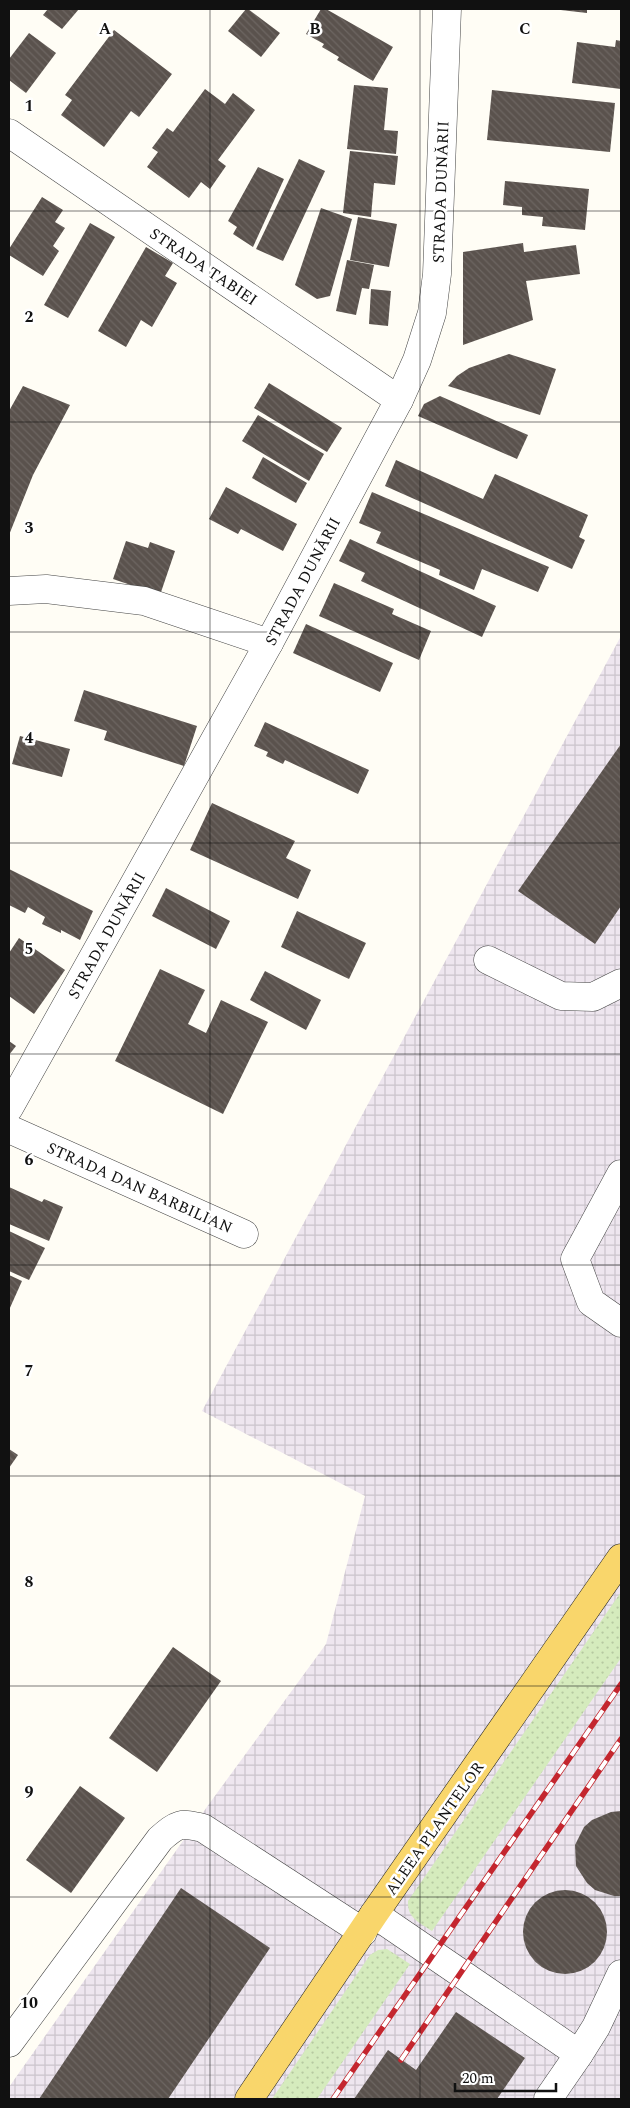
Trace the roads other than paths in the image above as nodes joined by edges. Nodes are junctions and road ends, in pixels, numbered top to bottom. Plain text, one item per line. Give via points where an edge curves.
1 (447, 9) edge
2 (9, 133) edge
3 (399, 400) junction
4 (9, 591) edge
5 (269, 643) junction
6 (488, 960) dead end
7 (621, 983) edge
8 (9, 1108) edge
9 (9, 1129) edge
10 (621, 1174) edge
11 (244, 1234) dead end
12 (621, 1323) edge
13 (621, 1558) edge
14 (368, 1923) junction
15 (621, 1974) edge
16 (9, 2043) edge
17 (579, 2054) junction
18 (249, 2099) edge
19 (548, 2099) edge

1 - 3 street, STRADA DUNĂRII via 439,237 432,313 417,360
2 - 3 street, STRADA TABIEI
3 - 5 street, STRADA DUNĂRII
4 - 5 street via 46,589 144,601
5 - 8 street, STRADA DUNĂRII
6 - 7 street via 561,996 592,997
9 - 11 street, STRADA DAN BARBILIAN
10 - 12 street via 575,1259 591,1302
13 - 14 main road, ALEEA PLANTELOR
14 - 16 street via 203,1828 185,1824 160,1839
14 - 17 street
14 - 18 main road, ALEEA PLANTELOR
15 - 17 street via 596,2027
17 - 19 street

